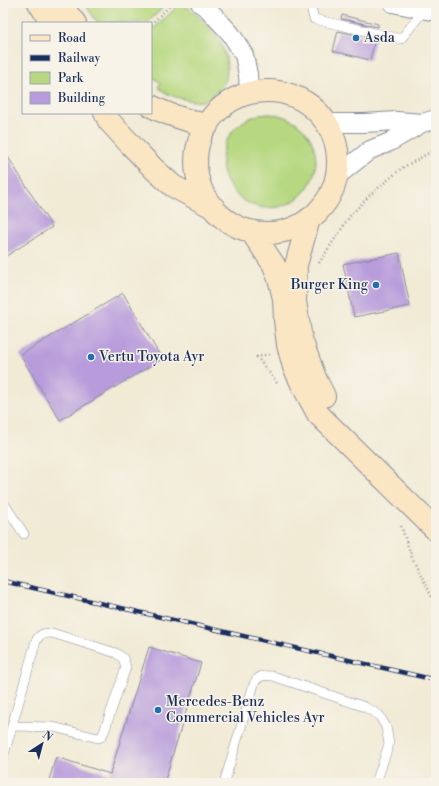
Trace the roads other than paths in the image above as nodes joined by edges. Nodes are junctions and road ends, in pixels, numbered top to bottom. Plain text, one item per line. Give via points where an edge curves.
1 (39, 3) edge
2 (59, 3) edge
3 (200, 3) edge
4 (310, 3) edge
5 (393, 3) edge
6 (430, 11) edge
7 (51, 22) edge
8 (74, 22) edge
9 (249, 94) junction
10 (152, 106) edge
11 (106, 114) edge
12 (429, 121) edge
13 (326, 123) junction
14 (208, 126) junction
15 (337, 176) junction
16 (214, 208) junction
17 (310, 219) junction
18 (251, 231) junction
19 (357, 452) junction
20 (3, 502) edge
21 (436, 530) edge
22 (24, 534) dead end
23 (12, 726) junction
24 (3, 758) edge
25 (224, 783) edge
26 (376, 783) edge

1 - 7 main road
2 - 8 main road
3 - 9 street via 231,34 244,55
4 - 6 lane via 314,19 401,39
5 - 6 street
9 - 13 main road via 267,91 296,97 315,109
9 - 14 main road via 231,101 214,116
10 - 14 main road
11 - 16 main road via 131,145 173,186
12 - 13 street
12 - 15 street via 370,150
13 - 15 main road via 335,140
14 - 16 main road via 202,135 196,157 203,192
15 - 17 main road via 329,197
16 - 18 main road via 226,220
17 - 18 main road via 293,228 271,233
17 - 19 main road via 296,265 295,300 301,339 315,378
18 - 19 main road via 274,265 280,282 289,350 303,386 318,414
19 - 21 main road
20 - 22 lane
23 - 23 lane via 36,640 40,635 52,633 116,653 123,658 126,667 101,737 53,727
23 - 24 lane
25 - 26 lane via 254,684 256,679 266,675 365,707 379,715 386,727 389,744

